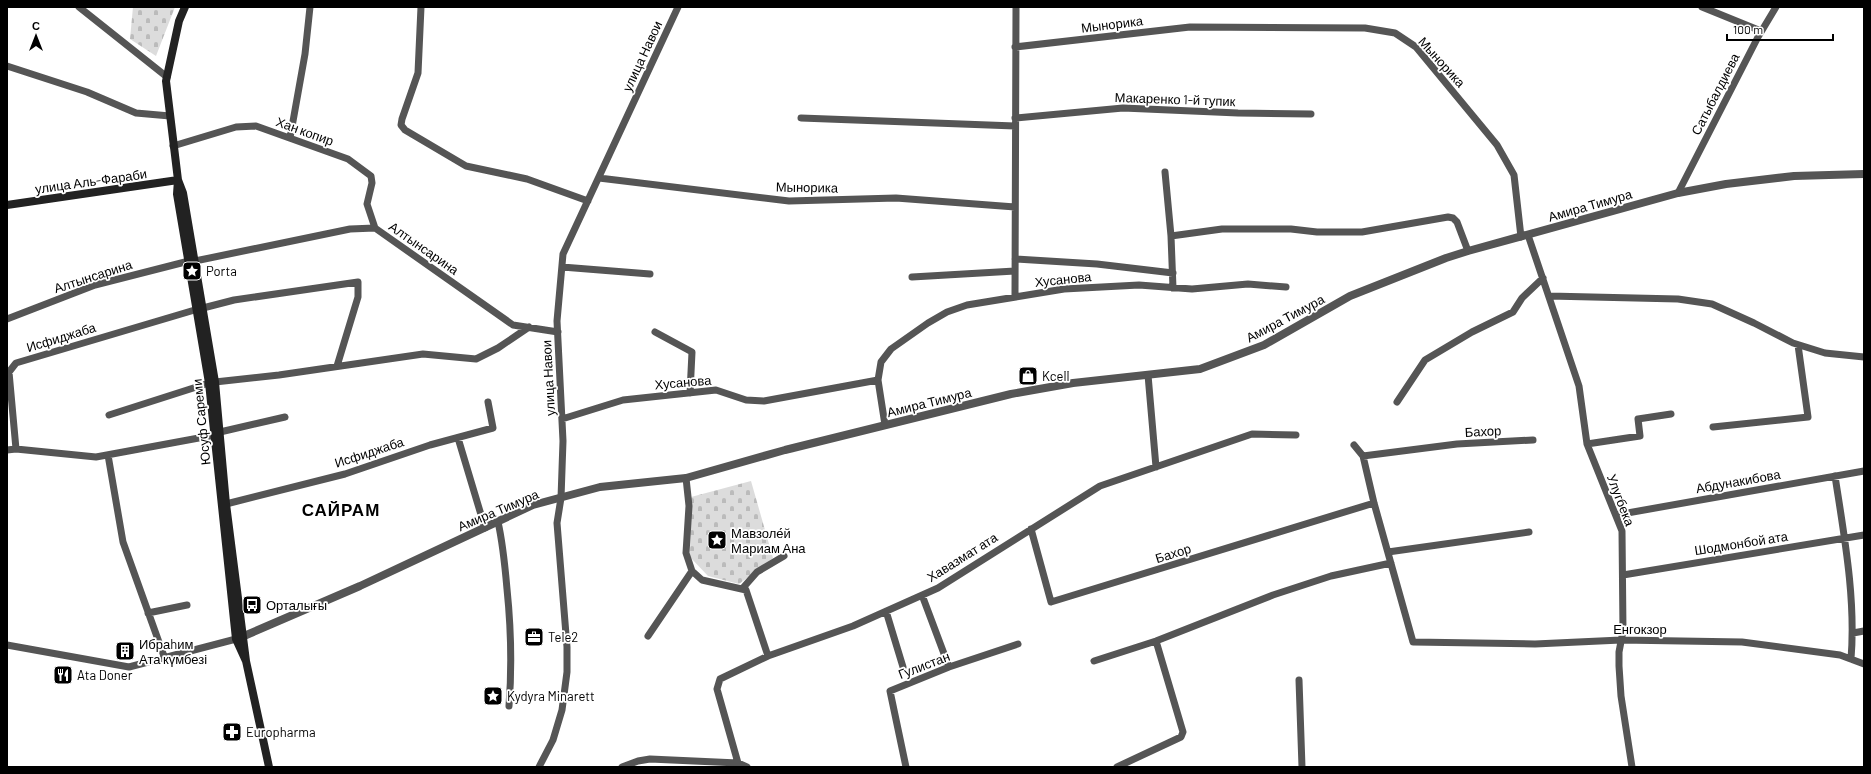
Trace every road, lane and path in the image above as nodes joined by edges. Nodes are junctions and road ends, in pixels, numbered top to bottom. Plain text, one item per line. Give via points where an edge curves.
1 (79, 7) edge
2 (185, 7) edge
3 (310, 7) edge
4 (422, 7) edge
5 (678, 7) edge
6 (1016, 7) edge
7 (1702, 7) edge
8 (1776, 7) edge
9 (1761, 31) junction
10 (1015, 47) junction
11 (7, 66) edge
12 (167, 76) junction
13 (1311, 114) dead end
14 (170, 116) junction
15 (801, 118) dead end
16 (1015, 118) junction
17 (1015, 126) junction
18 (290, 138) junction
19 (173, 146) junction
20 (1165, 172) dead end
21 (1864, 174) edge
22 (599, 178) junction
23 (178, 180) junction
24 (1678, 193) junction
25 (588, 201) junction
26 (7, 204) edge
27 (1015, 207) junction
28 (375, 228) junction
29 (1171, 236) junction
30 (1525, 236) junction
31 (1468, 251) junction
32 (1015, 259) junction
33 (192, 261) junction
34 (562, 266) junction
35 (1015, 271) junction
36 (1173, 273) junction
37 (650, 274) dead end
38 (912, 277) dead end
39 (1543, 278) junction
40 (1286, 287) dead end
41 (1173, 288) junction
42 (1015, 296) junction
43 (1549, 296) junction
44 (200, 308) junction
45 (7, 319) edge
46 (529, 328) junction
47 (558, 332) junction
48 (655, 332) dead end
49 (1798, 345) junction
50 (1864, 357) edge
51 (337, 366) junction
52 (1148, 375) junction
53 (878, 380) junction
54 (212, 383) junction
55 (690, 393) junction
56 (488, 402) dead end
57 (1397, 402) dead end
58 (1671, 414) dead end
59 (109, 415) dead end
60 (285, 417) dead end
61 (562, 419) junction
62 (885, 425) junction
63 (1713, 427) dead end
64 (218, 434) junction
65 (1296, 434) dead end
66 (458, 438) junction
67 (1533, 440) dead end
68 (1586, 444) junction
69 (1354, 445) dead end
70 (16, 448) junction
71 (7, 450) edge
72 (108, 455) junction
73 (1363, 456) junction
74 (1156, 467) junction
75 (1864, 471) edge
76 (1835, 476) junction
77 (686, 478) junction
78 (561, 498) junction
79 (1374, 503) junction
80 (226, 504) junction
81 (1616, 515) junction
82 (498, 522) junction
83 (485, 528) junction
84 (1031, 528) junction
85 (1529, 532) dead end
86 (1864, 535) edge
87 (1844, 538) junction
88 (1388, 552) junction
89 (784, 556) dead end
90 (1391, 563) junction
91 (692, 571) junction
92 (1623, 575) junction
93 (742, 589) junction
94 (922, 595) junction
95 (187, 605) dead end
96 (886, 611) junction
97 (148, 613) junction
98 (1864, 631) edge
99 (1853, 633) junction
100 (648, 636) dead end
101 (240, 638) junction
102 (1156, 640) junction
103 (1621, 640) junction
104 (1018, 644) dead end
105 (7, 645) edge
106 (768, 656) junction
107 (165, 659) junction
108 (1851, 659) junction
109 (1094, 661) dead end
110 (1864, 664) edge
111 (903, 667) dead end
112 (949, 667) junction
113 (1298, 680) dead end
114 (510, 706) dead end
115 (738, 763) junction
116 (269, 767) edge
117 (539, 767) edge
118 (622, 767) edge
119 (747, 767) edge
120 (906, 767) edge
121 (1117, 767) edge
122 (1302, 767) edge
123 (1632, 767) edge

1 - 12 street
2 - 12 main road, Юсуф Сареми via 179,21
3 - 18 street via 305,54
4 - 25 street via 418,73 401,125 405,130 466,166 527,179
5 - 22 street, улица Навои
6 - 10 street
7 - 9 street
8 - 9 street, Сатыбалдиева
9 - 24 street, Сатыбалдиева
10 - 16 street
10 - 30 street, Мынорика via 1190,27 1365,28 1395,33 1416,47 1497,145 1514,175
11 - 14 street via 87,92 136,113
12 - 14 main road, Юсуф Сареми
13 - 16 street, Макаренко 1-й тупик via 1123,108
14 - 19 main road, Юсуф Сареми
15 - 17 street
16 - 17 street
17 - 27 street
18 - 19 street, Хан копир via 256,126 236,127
18 - 28 street, Хан копир via 348,159 371,176 368,204
19 - 23 main road, Юсуф Сареми
20 - 29 street
21 - 24 street, Амира Тимура via 1794,176
22 - 25 street, улица Навои
22 - 27 street, Мынорика via 788,201 896,198
23 - 26 main road, улица Аль-Фараби
23 - 33 main road, Юсуф Сареми via 183,193
24 - 30 street, Амира Тимура
25 - 34 street, улица Навои via 563,254
27 - 32 street
28 - 33 street, Алтынсарина via 350,229
28 - 46 street, Алтынсарина via 513,325
29 - 31 street via 1222,229 1362,232 1448,217 1457,222
29 - 36 street
30 - 31 street, Амира Тимура
30 - 39 street, Улугбека
31 - 52 street, Амира Тимура via 1350,296 1264,345 1200,369
32 - 35 street
32 - 36 street via 1097,264
33 - 44 main road, Юсуф Сареми
33 - 45 street, Алтынсарина via 95,285
34 - 37 street
34 - 47 street, улица Навои
35 - 38 street
35 - 42 street
36 - 41 street
39 - 43 street, Улугбека
39 - 57 street via 1522,298 1513,312 1472,332 1425,360
40 - 41 street, Хусанова via 1248,284 1192,289
41 - 42 street, Хусанова via 1139,285 1064,289
42 - 53 street, Хусанова via 966,305 928,323 891,348 881,362
43 - 49 street via 1678,299 1712,304
43 - 68 street, Улугбека via 1579,386
44 - 51 street, Исфиджаба via 234,300 358,282 358,297
44 - 54 main road, Юсуф Сареми
44 - 70 street, Исфиджаба via 16,363 9,372
46 - 47 street, Алтынсарина
46 - 51 street via 476,359 423,354
47 - 61 street, улица Навои
48 - 55 street via 692,352
49 - 50 street via 1825,354
49 - 63 street via 1808,417
51 - 54 street
52 - 62 street, Амира Тимура via 1073,383 1012,394
52 - 74 street
53 - 55 street, Хусанова via 764,401 746,400 716,390
53 - 62 street, Хусанова
54 - 59 street
54 - 64 main road, Юсуф Сареми
55 - 61 street, Хусанова via 623,400
56 - 66 street, Исфиджаба via 493,428
58 - 68 street via 1638,419 1640,436
60 - 64 street
61 - 78 street, улица Навои
62 - 77 street, Амира Тимура
64 - 72 street
64 - 80 main road, Юсуф Сареми
64 - 101 main road, Юсуф Сареми
65 - 74 street, Хавазмат ата via 1252,434
66 - 80 street, Исфиджаба via 345,474
66 - 83 street
67 - 73 street, Бахор via 1457,444
68 - 81 street, Улугбека
69 - 73 street
70 - 71 street
70 - 72 street via 96,457
72 - 97 street via 123,542
73 - 79 street
74 - 84 street, Хавазмат ата via 1100,486
75 - 76 street, Абдунакибова
76 - 81 street, Абдунакибова
76 - 87 street
77 - 78 street, Амира Тимура via 600,487
77 - 91 street via 689,506 686,553
78 - 82 street, Амира Тимура via 533,505
78 - 117 street, улица Навои via 558,523 567,672 562,710 553,740
79 - 84 street, Бахор via 1050,602
79 - 88 street
80 - 101 main road, Юсуф Сареми
81 - 92 street, Улугбека via 1622,531
82 - 83 street, Амира Тимура
82 - 114 street via 508,604 512,674
83 - 101 street, Амира Тимура
84 - 94 street, Хавазмат ата via 938,588
85 - 88 street
86 - 87 street, Шодмонбой ата
87 - 92 street, Шодмонбой ата
87 - 99 street
88 - 90 street
89 - 93 street via 757,572
90 - 102 street via 1332,576 1273,595
90 - 103 street, Енгокзор via 1413,642 1535,644
91 - 93 street via 702,580
91 - 100 street
92 - 103 street, Улугбека
93 - 106 street via 746,590
94 - 96 street, Хавазмат ата
94 - 112 street
95 - 97 street
96 - 106 street, Хавазмат ата via 853,626
96 - 111 street
97 - 107 street
98 - 99 street
99 - 108 street
101 - 107 street, Амира Тимура
101 - 116 main road, Юсуф Сареми
102 - 109 street
102 - 121 street via 1183,732 1181,737
103 - 108 street, Енгокзор via 1742,642 1840,655
103 - 123 street, Улугбека via 1621,696
104 - 112 street, Гулистан
105 - 107 street, Амира Тимура via 129,667
106 - 115 street, Хавазмат ата via 720,679 717,689
108 - 110 street, Енгокзор
112 - 120 street, Гулистан via 890,691
113 - 122 street
115 - 118 street via 643,759
115 - 119 street

